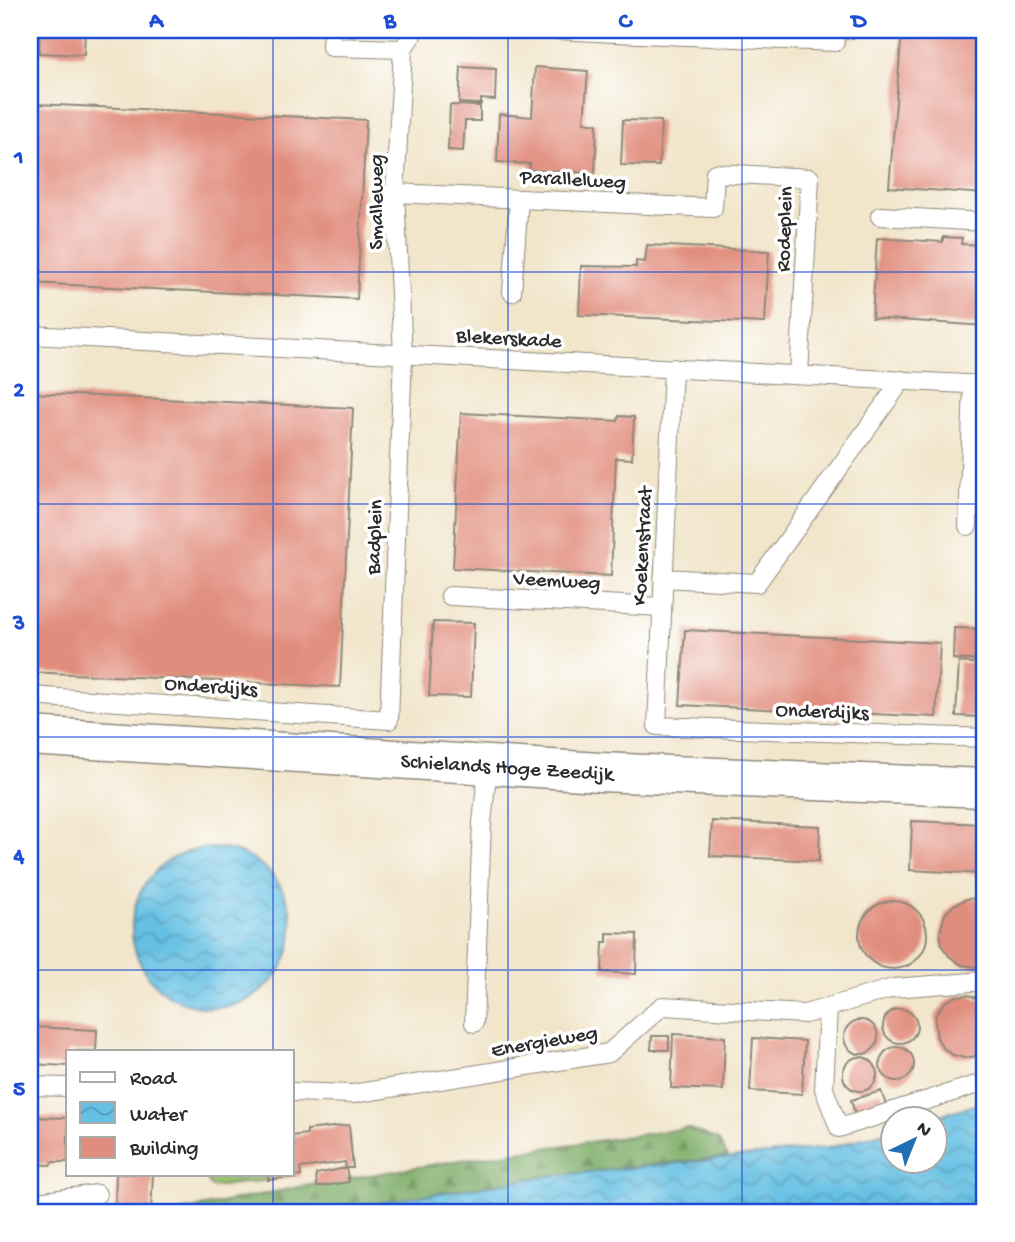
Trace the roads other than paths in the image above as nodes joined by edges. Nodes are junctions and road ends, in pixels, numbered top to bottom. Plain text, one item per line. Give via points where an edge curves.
1 (331, 30) edge
2 (415, 30) edge
3 (557, 30) edge
4 (616, 31) edge
5 (835, 42) dead end
6 (403, 49) junction
7 (715, 173) joint
8 (395, 193) junction
9 (519, 198) junction
10 (880, 216) dead end
11 (985, 222) edge
12 (512, 292) dead end
13 (30, 335) edge
14 (403, 355) junction
15 (673, 368) junction
16 (799, 375) junction
17 (902, 380) junction
18 (979, 384) edge
19 (968, 526) dead end
20 (663, 578) junction
21 (450, 596) dead end
22 (661, 607) junction
23 (30, 696) edge
24 (389, 720) joint
25 (657, 726) joint
26 (30, 736) edge
27 (985, 738) edge
28 (484, 764) junction
29 (985, 788) edge
30 (985, 981) edge
31 (828, 1007) junction
32 (474, 1023) dead end
33 (985, 1082) edge
34 (30, 1086) edge
35 (66, 1087) edge
36 (294, 1092) edge
37 (97, 1194) dead end
38 (30, 1203) edge

1 - 6 lane via 331,47
2 - 6 lane
3 - 4 lane
4 - 5 lane
6 - 8 lane, Smalleweg
7 - 9 lane, Parallelweg via 713,208
7 - 16 lane, Rodeplein via 810,178
8 - 9 lane, Parallelweg
8 - 14 lane, Smalleweg
9 - 12 lane
10 - 11 lane
13 - 14 lane, Blekerskade
14 - 15 lane, Blekerskade
14 - 24 lane, Badplein
15 - 16 lane, Blekerskade
15 - 20 lane, Koekenstraat
16 - 17 lane, Blekerskade
17 - 18 lane, Blekerskade
17 - 20 lane via 757,583
18 - 19 lane
20 - 22 lane, Koekenstraat
21 - 22 lane, Veemweg
22 - 25 lane, Koekenstraat
23 - 24 lane, Onderdijks
25 - 27 lane, Onderdijks
26 - 28 main road, Schielands Hoge Zeedijk
28 - 29 main road, Schielands Hoge Zeedijk
28 - 32 lane
30 - 31 lane, Energieweg via 893,988
31 - 33 lane via 824,1089 839,1128
31 - 36 lane, Energieweg via 805,1014 662,1006 609,1053 352,1094
34 - 35 lane
37 - 38 lane

